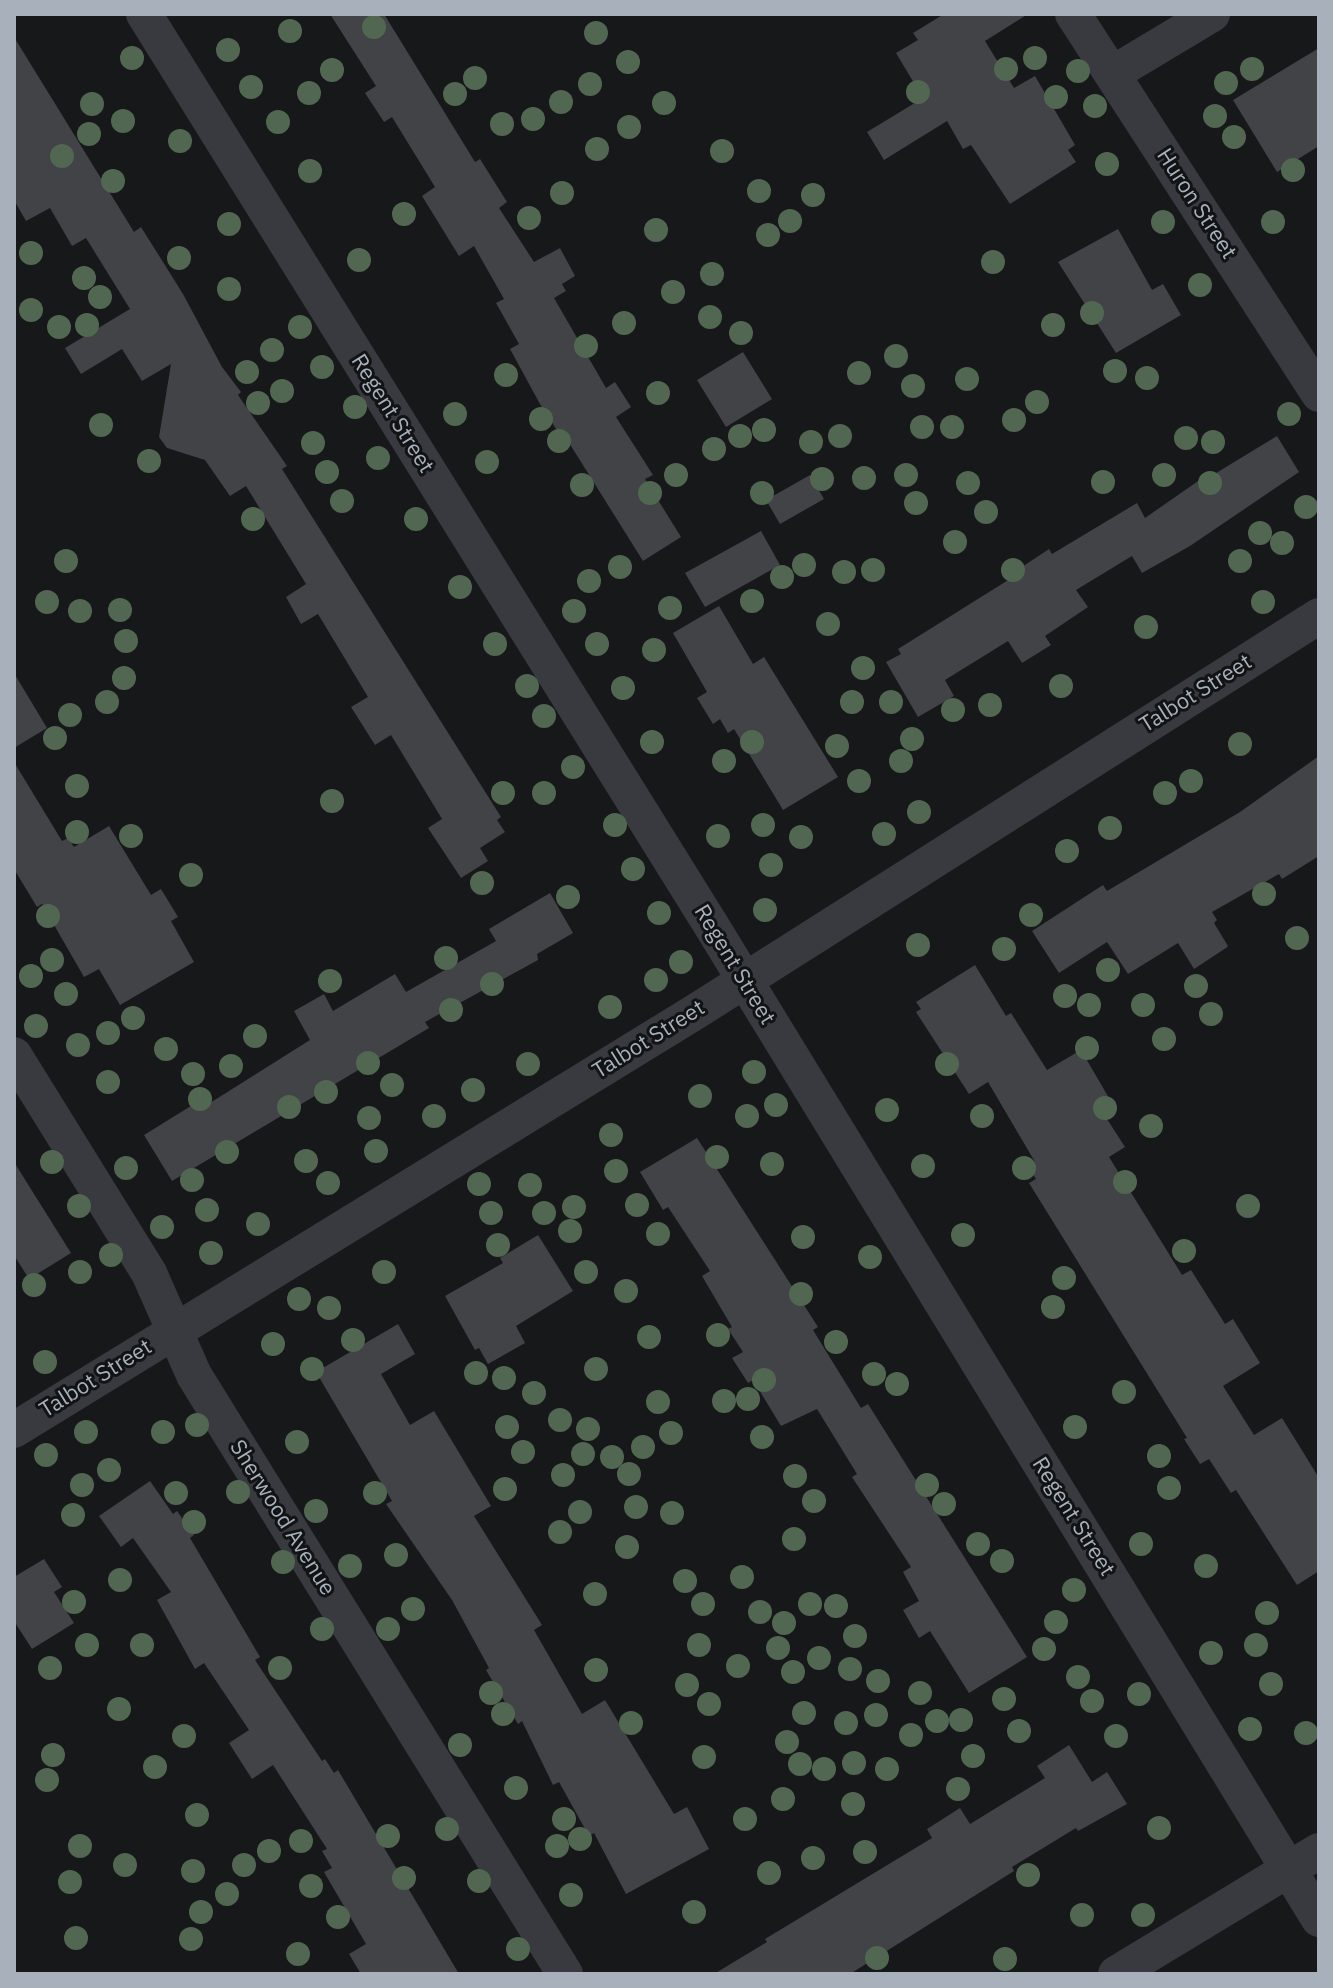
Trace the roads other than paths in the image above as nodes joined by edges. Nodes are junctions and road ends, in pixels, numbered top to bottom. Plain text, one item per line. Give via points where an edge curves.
1 (144, 14) edge
2 (1073, 14) edge
3 (1212, 14) edge
4 (1112, 74) junction
5 (1319, 394) edge
6 (1319, 616) edge
7 (743, 981) junction
8 (14, 1055) edge
9 (175, 1330) junction
10 (14, 1430) edge
11 (1304, 1860) edge
12 (1319, 1919) edge
13 (565, 1974) edge
14 (1116, 1974) edge

1 - 7 street, Regent Street
2 - 4 street, Huron Street
3 - 4 street
4 - 5 street, Huron Street
6 - 7 street, Talbot Street
7 - 9 street, Talbot Street
7 - 11 street, Regent Street
8 - 9 street, Sherwood Avenue via 149,1273
9 - 10 street, Talbot Street
9 - 13 street, Sherwood Avenue via 194,1375
11 - 12 street, Regent Street
11 - 14 street

